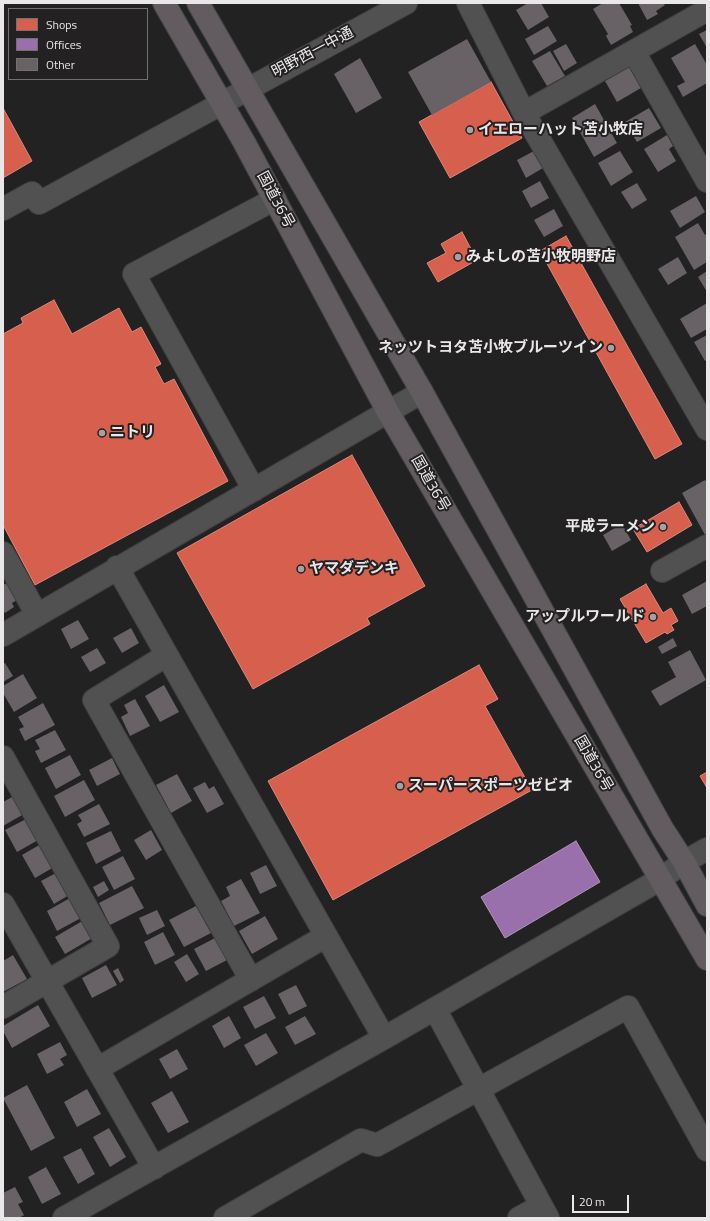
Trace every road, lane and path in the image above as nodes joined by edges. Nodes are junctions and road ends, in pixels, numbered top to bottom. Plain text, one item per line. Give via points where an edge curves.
1 (164, 3) edge
2 (198, 3) edge
3 (406, 3) edge
4 (468, 3) edge
5 (707, 10) edge
6 (634, 52) junction
7 (246, 89) junction
8 (221, 103) junction
9 (524, 113) junction
10 (707, 181) edge
11 (275, 200) junction
12 (3, 208) edge
13 (422, 392) junction
14 (388, 412) junction
15 (707, 429) edge
16 (254, 490) junction
17 (707, 546) edge
18 (3, 553) edge
19 (117, 567) junction
20 (662, 571) dead end
21 (37, 615) junction
22 (3, 635) edge
23 (166, 655) junction
24 (3, 757) edge
25 (707, 849) edge
26 (684, 862) junction
27 (659, 880) junction
28 (3, 904) edge
29 (707, 905) edge
30 (326, 936) junction
31 (707, 959) edge
32 (251, 980) junction
33 (48, 982) junction
34 (3, 1007) edge
35 (435, 1009) junction
36 (384, 1038) junction
37 (97, 1069) junction
38 (478, 1088) junction
39 (707, 1150) edge
40 (154, 1168) junction
41 (544, 1212) edge
42 (64, 1218) edge
43 (225, 1218) edge
44 (519, 1218) edge

1 - 8 highway, 国道36号
2 - 7 highway, 国道36号
3 - 7 street, 明野西一中通
4 - 9 street
5 - 6 street
6 - 9 street
6 - 10 street
7 - 8 street, 明野西一中通
7 - 13 highway, 国道36号
8 - 11 highway, 国道36号
8 - 12 street, 明野西一中通 via 39,204 32,193
9 - 15 street
11 - 14 highway, 国道36号
11 - 16 street via 134,274
13 - 14 street
13 - 26 highway, 国道36号 via 662,828
14 - 16 street
14 - 27 highway, 国道36号
16 - 19 street
17 - 20 street
18 - 21 street
19 - 21 street
19 - 23 street
21 - 22 street
23 - 30 street
23 - 32 street via 94,700
24 - 33 street via 108,946
25 - 26 street
26 - 27 street
26 - 29 highway, 国道36号
27 - 31 highway, 国道36号
27 - 35 street
28 - 33 street
30 - 32 street
30 - 36 street
32 - 37 street
33 - 34 street
33 - 37 street
35 - 36 street
35 - 38 street
36 - 40 street
37 - 40 street
38 - 39 street via 628,1007
38 - 41 street
38 - 43 street via 377,1145 361,1140
40 - 42 street
41 - 44 street

